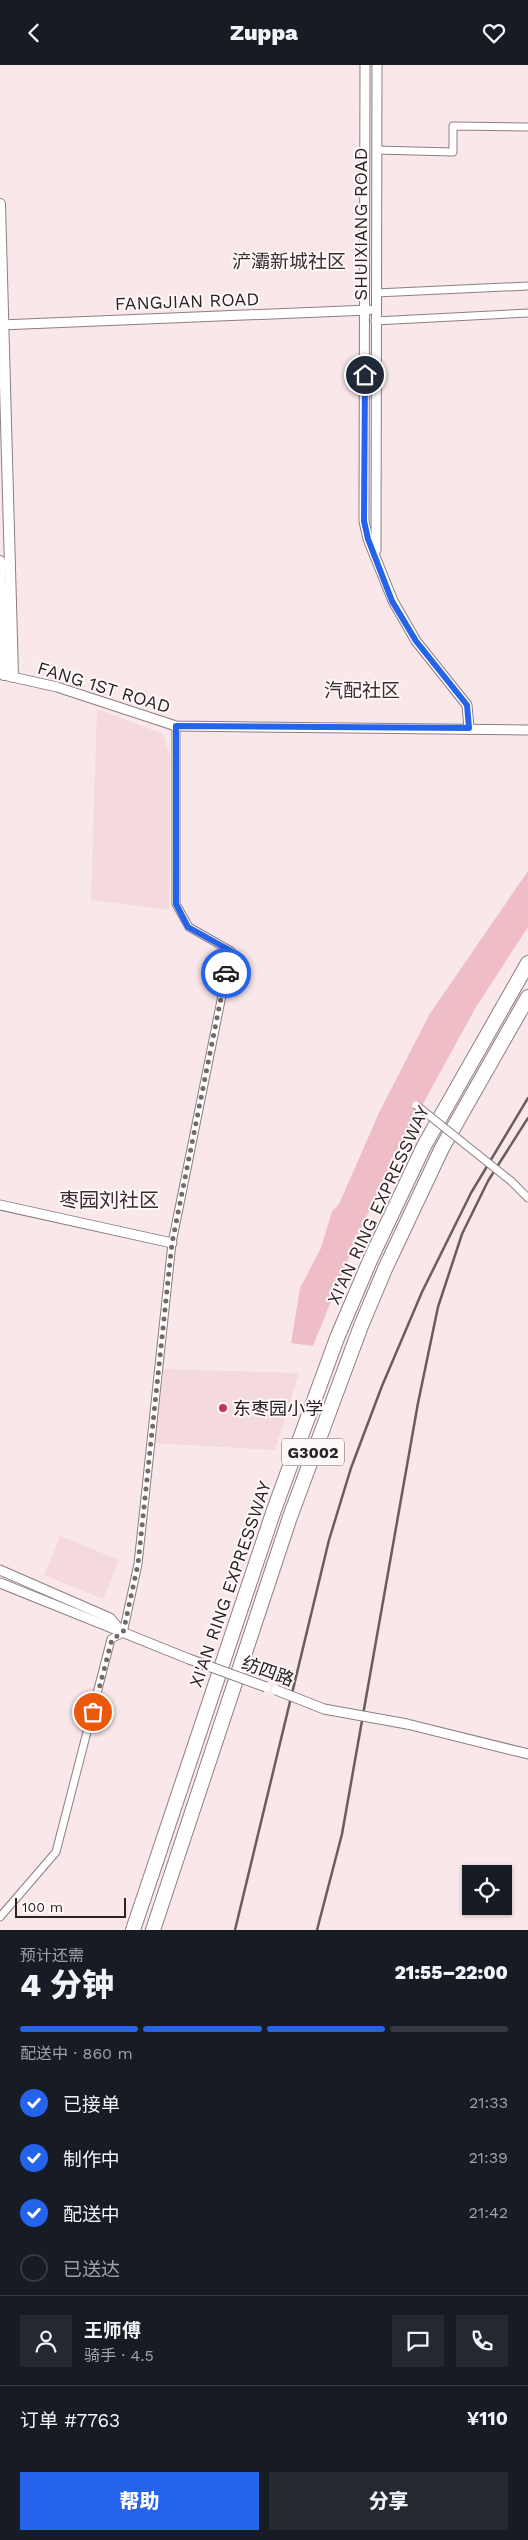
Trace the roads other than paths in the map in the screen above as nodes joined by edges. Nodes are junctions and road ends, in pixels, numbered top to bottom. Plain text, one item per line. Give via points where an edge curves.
1 (365, 65) edge
2 (377, 65) edge
3 (528, 127) edge
4 (376, 150) junction
5 (0, 203) edge
6 (528, 286) edge
7 (376, 293) junction
8 (365, 310) junction
9 (375, 310) junction
10 (528, 313) edge
11 (375, 321) junction
12 (2, 325) edge
13 (0, 561) edge
14 (378, 562) junction
15 (5, 676) edge
16 (176, 726) junction
17 (469, 728) junction
18 (527, 732) edge
19 (528, 963) edge
20 (528, 997) edge
21 (416, 1105) dead end
22 (528, 1198) edge
23 (0, 1205) edge
24 (172, 1243) junction
25 (0, 1570) edge
26 (0, 1583) edge
27 (123, 1633) junction
28 (528, 1754) edge
29 (0, 1917) edge
30 (133, 1930) edge
31 (152, 1930) edge

1 - 8 street, SHUIXIANG ROAD
2 - 4 street, SHUIXIANG ROAD
3 - 4 street via 452,126 452,152
4 - 7 street, SHUIXIANG ROAD
5 - 12 main road
6 - 7 street
7 - 9 street, SHUIXIANG ROAD
8 - 9 street, FANGJIAN ROAD
8 - 12 street, FANGJIAN ROAD
8 - 14 street, SHUIXIANG ROAD via 364,521
9 - 11 street, SHUIXIANG ROAD
10 - 11 street
11 - 14 street, SHUIXIANG ROAD via 375,531
12 - 15 main road
13 - 15 main road
14 - 17 street, SHUIXIANG ROAD via 392,601 410,632 467,705
15 - 16 street, FANG 1ST ROAD via 57,687
16 - 17 street, FANG 1ST ROAD
16 - 24 street via 176,904 188,927 231,951
17 - 18 street, FANG 1ST ROAD
19 - 30 highway, XI'AN RING EXPRESSWAY / G3002 via 424,1146 337,1338 274,1510
20 - 31 highway, XI'AN RING EXPRESSWAY / G3002 via 442,1148 361,1326 290,1517
21 - 22 street, bridge
23 - 24 street
24 - 27 street via 138,1564
25 - 27 street via 110,1618
26 - 27 street, 纺四路
27 - 28 street, 纺四路, bridge via 324,1709 407,1724
27 - 29 street via 112,1639 56,1852

